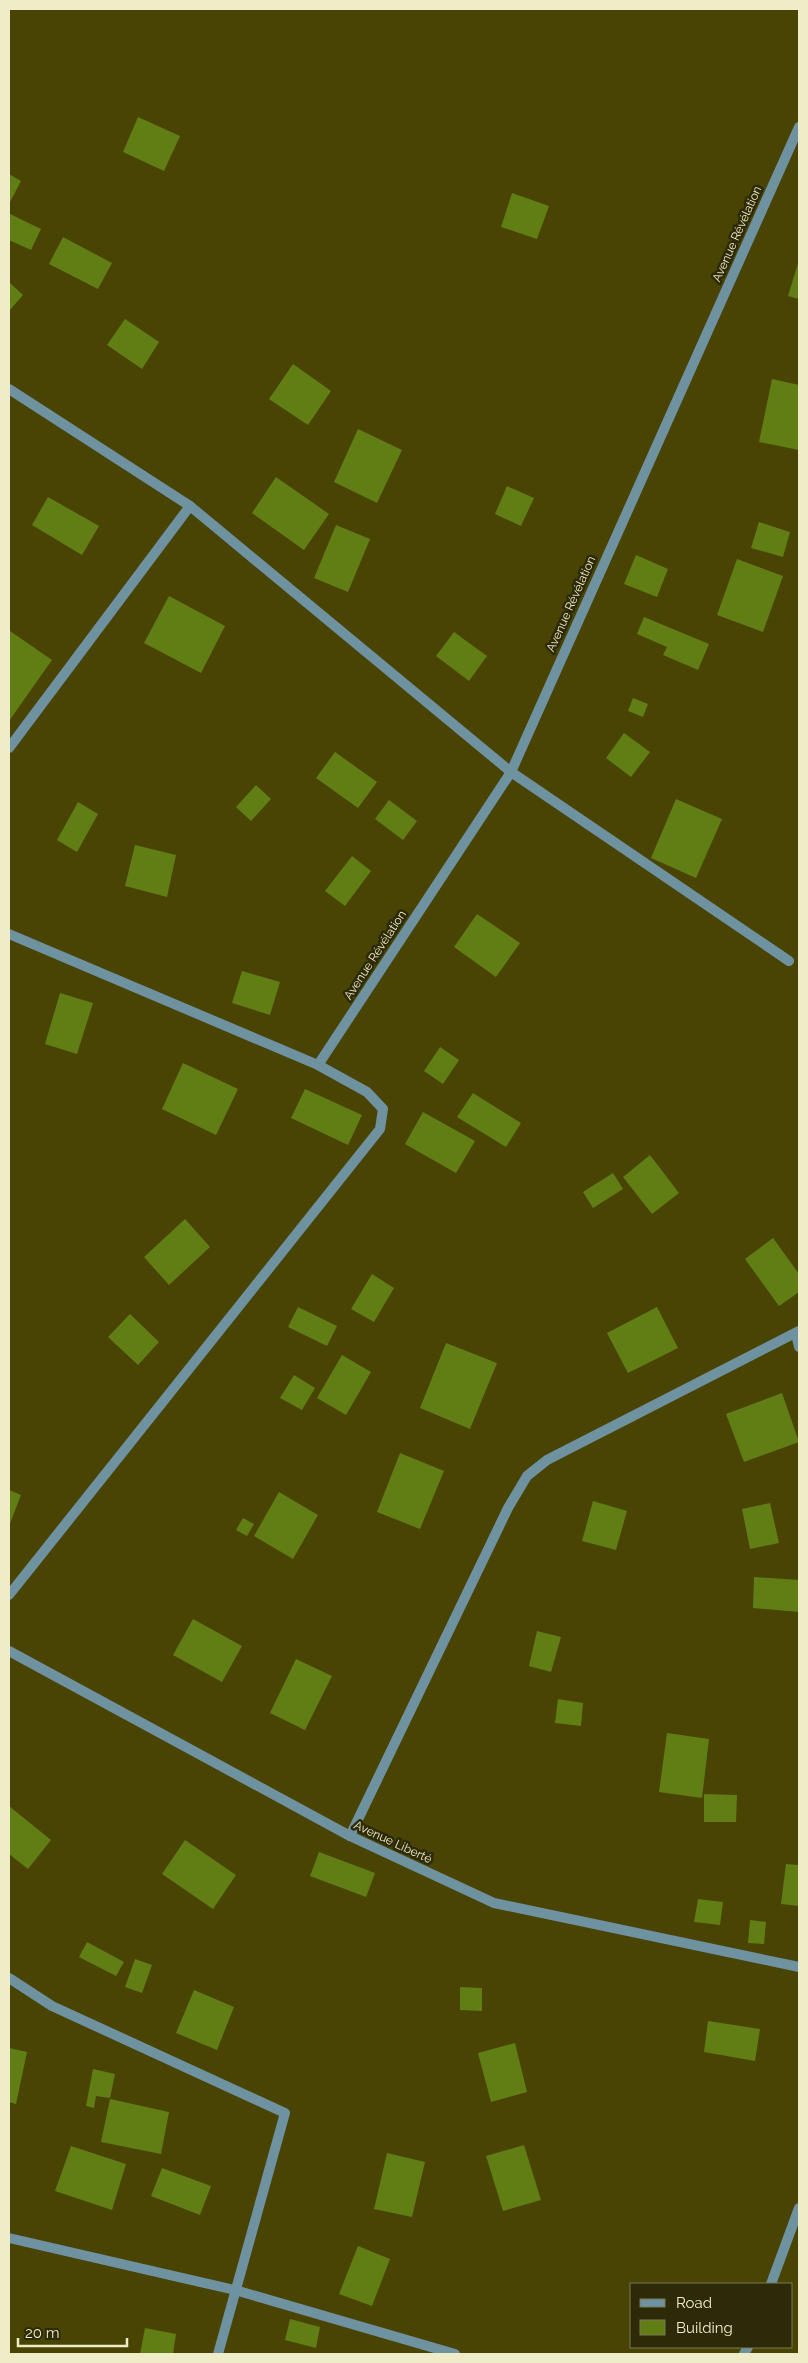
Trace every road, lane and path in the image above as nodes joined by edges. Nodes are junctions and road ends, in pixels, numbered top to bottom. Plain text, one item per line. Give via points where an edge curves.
1 (799, 127) edge
2 (9, 389) edge
3 (190, 506) junction
4 (9, 748) edge
5 (510, 772) junction
6 (9, 934) edge
7 (788, 961) dead end
8 (318, 1065) junction
9 (798, 1332) edge
10 (799, 1347) edge
11 (9, 1595) edge
12 (9, 1651) edge
13 (350, 1836) junction
14 (799, 1966) edge
15 (9, 1978) edge
16 (799, 2208) edge
17 (9, 2238) edge
18 (771, 2283) edge
19 (235, 2290) junction
20 (218, 2354) edge
21 (455, 2354) edge

1 - 5 street, Avenue Révélation
2 - 3 street
3 - 4 street
3 - 5 street
5 - 7 street
5 - 8 street, Avenue Révélation
6 - 8 street
8 - 11 street via 367,1092 383,1109 380,1129
9 - 10 street
9 - 13 street via 547,1460 526,1476
12 - 13 street, Avenue Liberté
13 - 14 street, Avenue Liberté via 494,1903
15 - 19 street via 52,2006 285,2113
16 - 18 street
17 - 19 street
19 - 20 street
19 - 21 street

